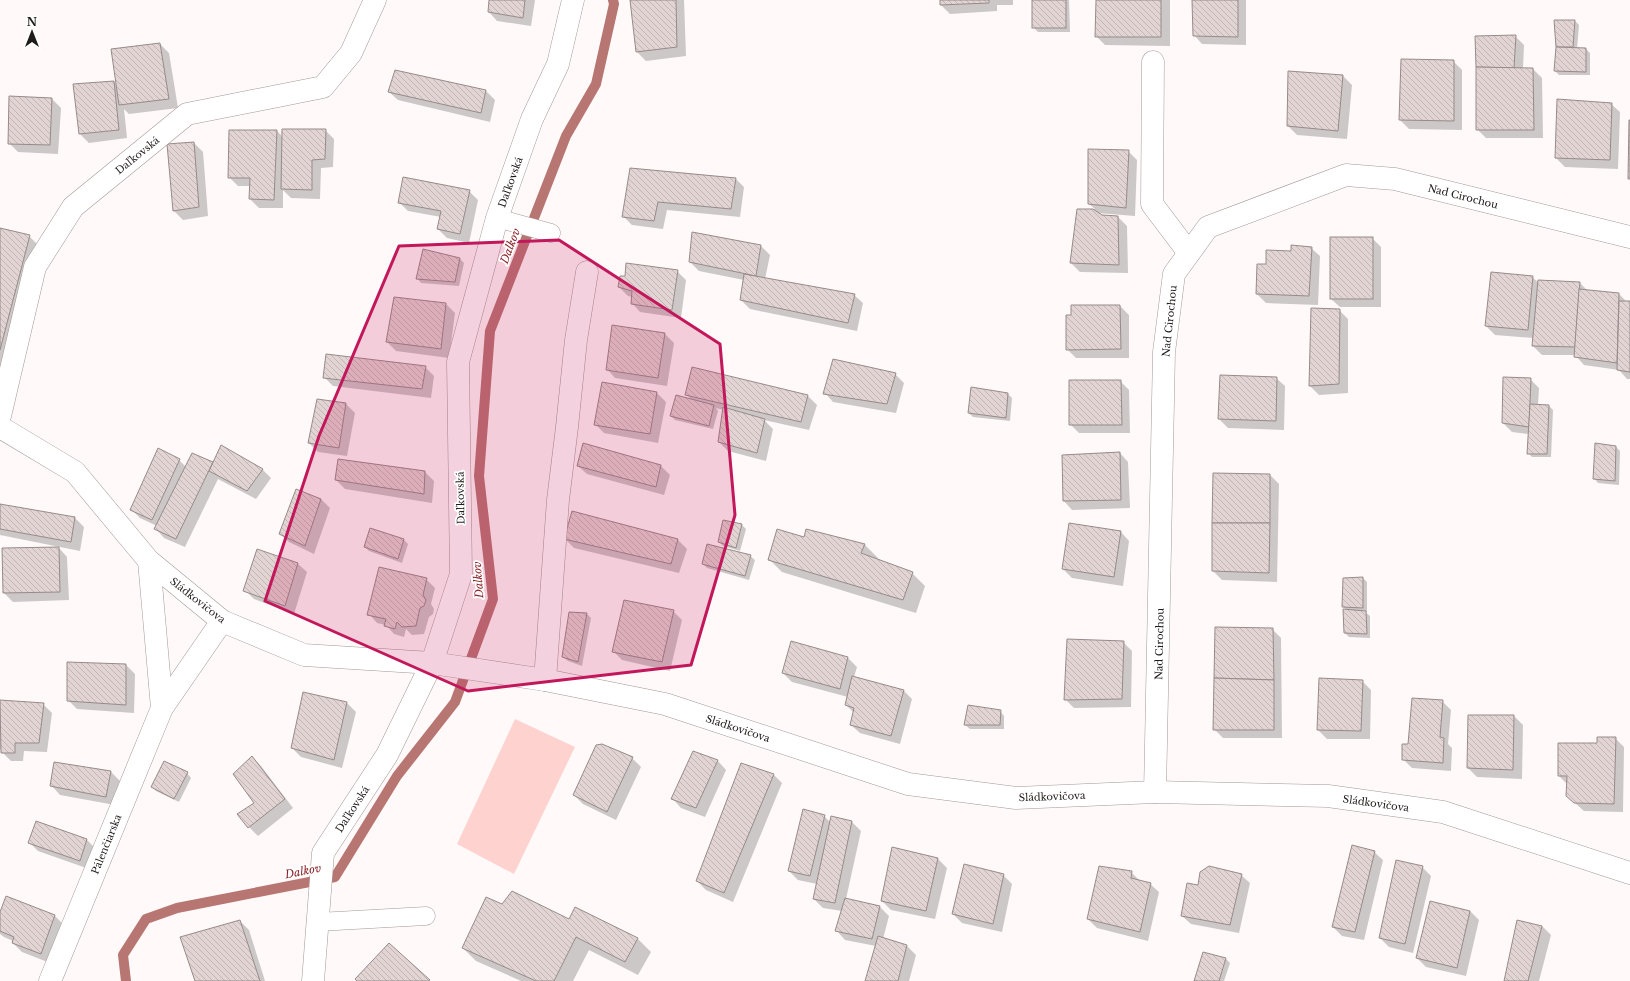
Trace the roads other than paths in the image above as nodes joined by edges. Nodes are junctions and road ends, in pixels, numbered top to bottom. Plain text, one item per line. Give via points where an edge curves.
1 (376, 0) edge
2 (573, 0) edge
3 (1153, 62) dead end
4 (506, 220) junction
5 (551, 233) dead end
6 (1630, 237) edge
7 (1189, 253) junction
8 (587, 272) dead end
9 (0, 416) edge
10 (0, 427) edge
11 (149, 561) junction
12 (222, 621) junction
13 (441, 665) junction
14 (545, 680) junction
15 (162, 708) junction
16 (1155, 792) junction
17 (1630, 873) edge
18 (426, 916) dead end
19 (318, 922) junction
20 (50, 981) edge
21 (314, 981) edge

1 - 9 street, Daľkovská via 351,53 323,87 187,114 73,207 35,267
2 - 4 street, Daľkovská via 558,64 532,119
3 - 7 street via 1152,204
4 - 5 lane
4 - 13 street, Daľkovská via 458,362 461,574
6 - 7 street, Nad Cirochou via 1395,179 1346,175 1208,227
7 - 16 street, Nad Cirochou via 1174,274 1164,352
8 - 14 street via 576,340 558,500
10 - 11 street, Sládkovičova via 75,472
11 - 12 street, Sládkovičova
11 - 15 street, Pálenčiarska
12 - 13 street, Sládkovičova via 304,655
12 - 15 street, Pálenčiarska
13 - 14 street, Sládkovičova
13 - 19 street, Daľkovská via 387,755 323,853
14 - 16 street, Sládkovičova via 665,704 908,784 1016,798
15 - 20 street, Pálenčiarska
16 - 17 street, Sládkovičova via 1328,796 1443,812
18 - 19 lane
19 - 21 street, Daľkovská

